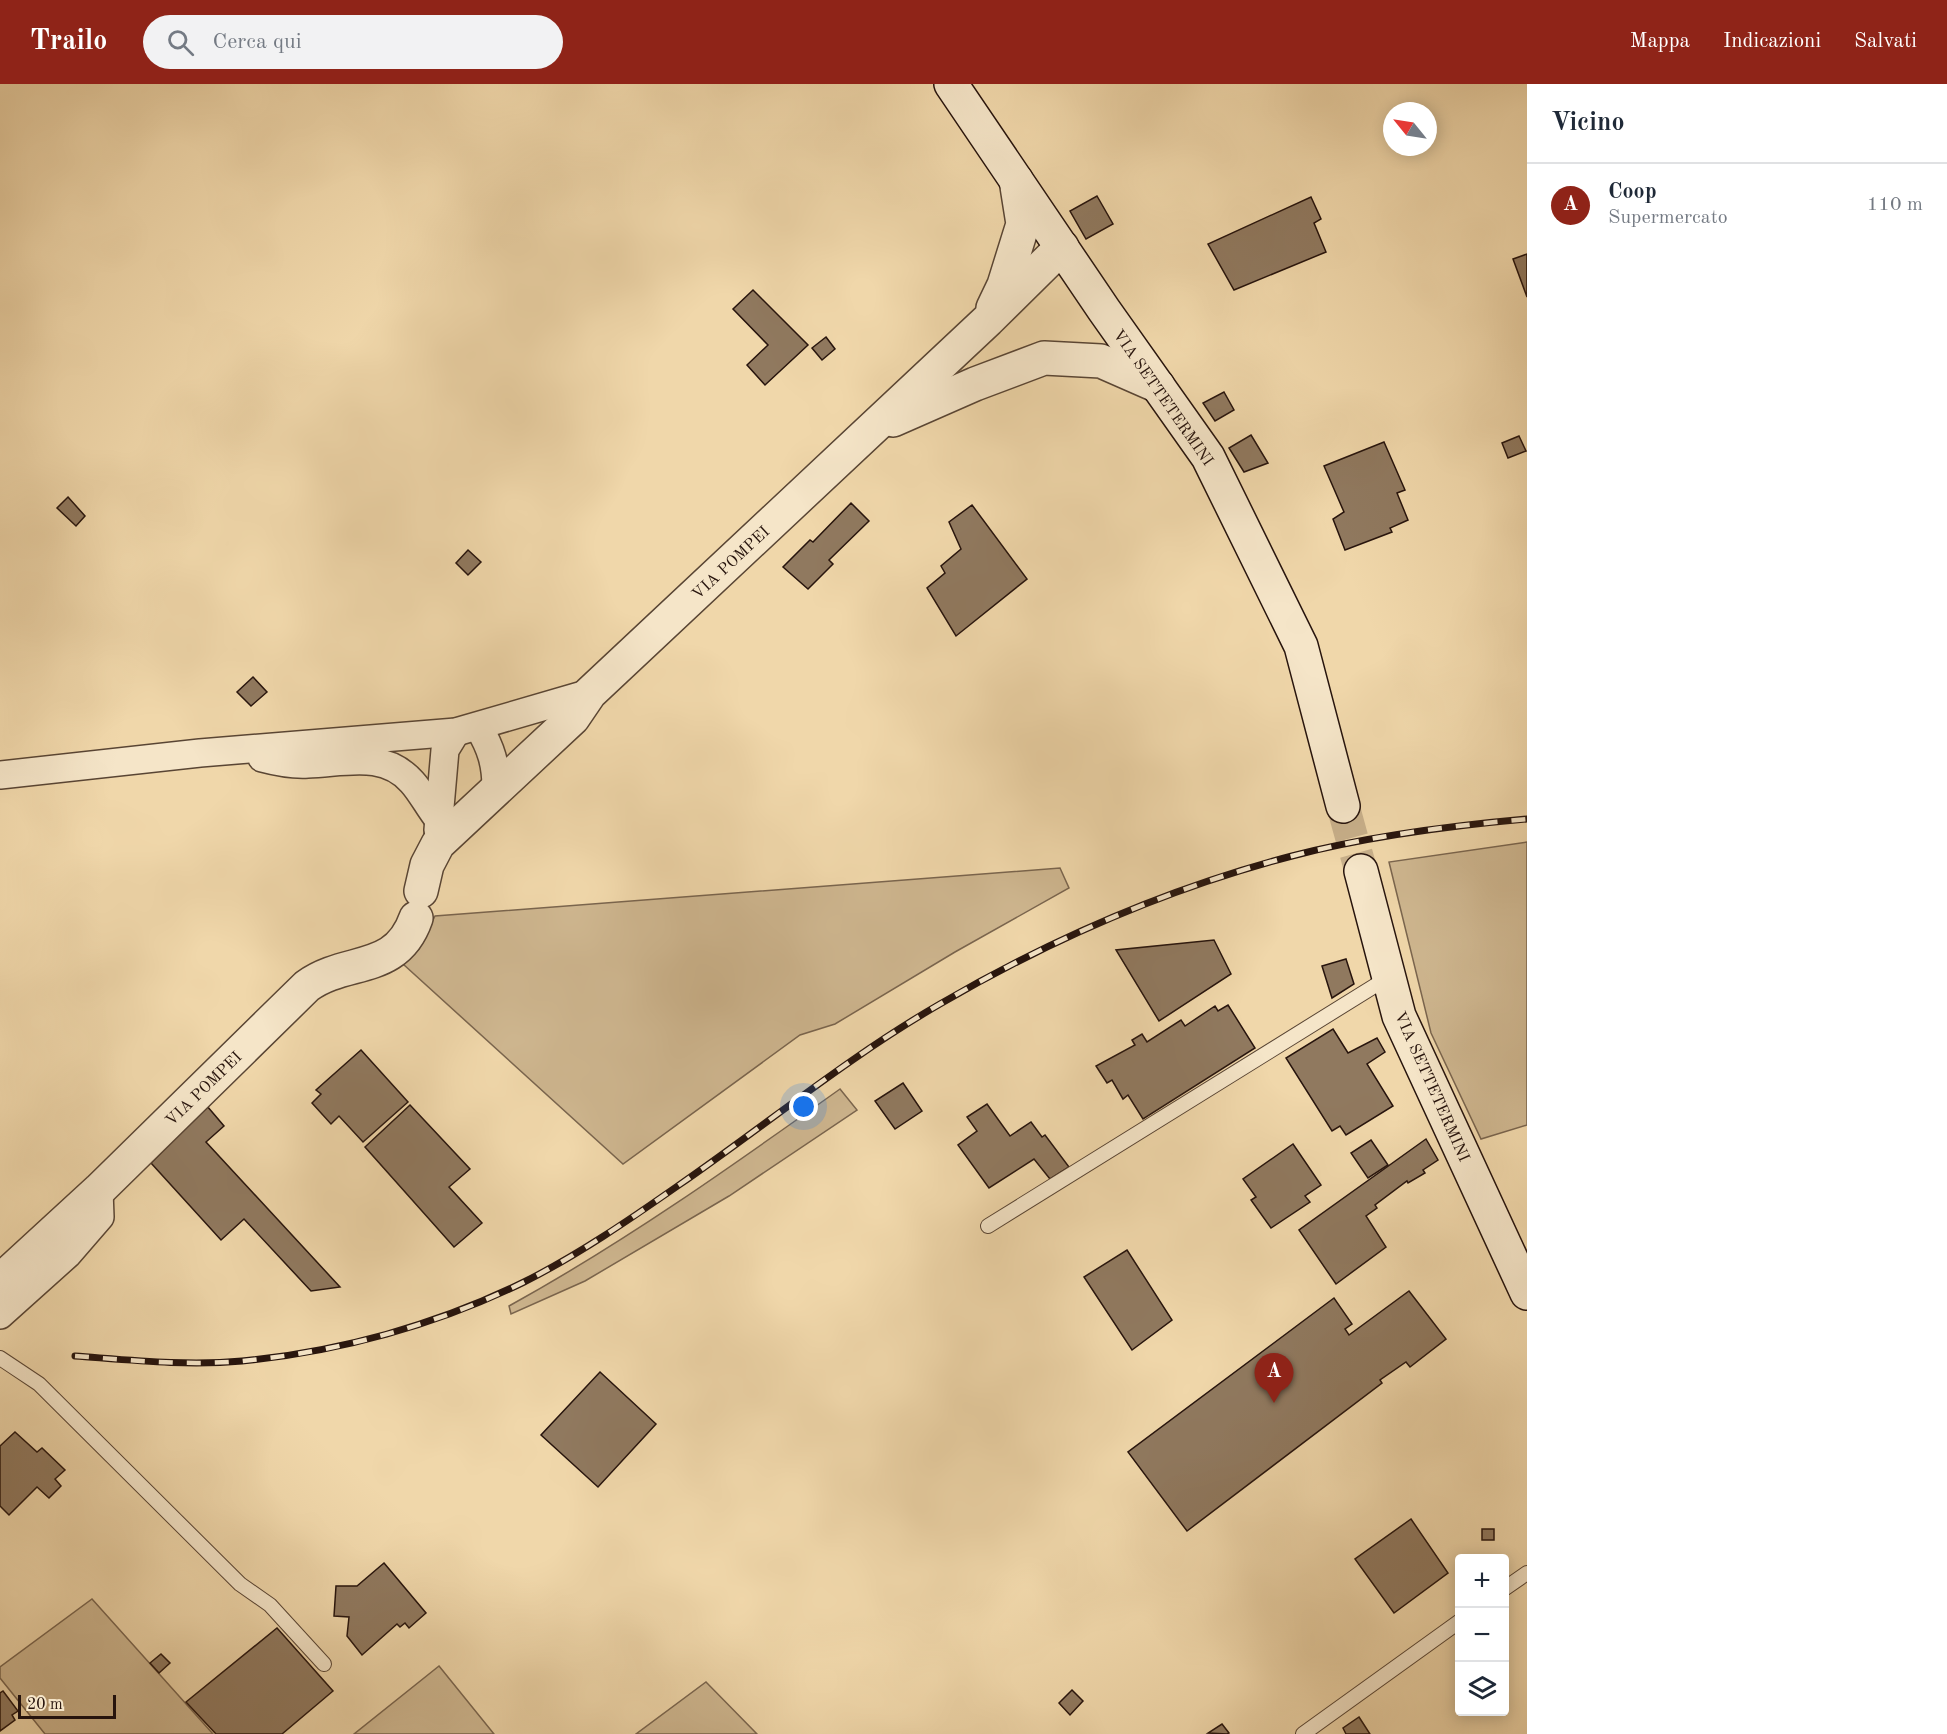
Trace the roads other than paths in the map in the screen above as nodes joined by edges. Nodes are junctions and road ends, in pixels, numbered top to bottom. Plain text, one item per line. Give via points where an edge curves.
1 (951, 84) edge
2 (1016, 180) junction
3 (1062, 247) junction
4 (987, 320) junction
5 (1158, 386) junction
6 (870, 431) junction
7 (591, 693) junction
8 (467, 730) junction
9 (232, 750) junction
10 (0, 775) edge
11 (496, 788) junction
12 (1343, 806) tunnel mouth
13 (438, 832) junction
14 (1361, 871) tunnel mouth
15 (1389, 977) junction
16 (99, 1190) junction
17 (988, 1226) dead end
18 (0, 1281) edge
19 (1527, 1293) edge
20 (0, 1315) edge
21 (0, 1358) edge
22 (1527, 1573) edge
23 (1509, 1586) edge
24 (1455, 1625) edge
25 (324, 1664) dead end
26 (1303, 1734) edge

1 - 2 street, VIA SETTETERMINI
2 - 3 street, VIA SETTETERMINI
2 - 4 street via 1023,224 1004,285
3 - 4 street, VIA POMPEI
3 - 5 street, VIA SETTETERMINI
4 - 6 street, VIA POMPEI
5 - 6 street via 1101,361 1044,358
5 - 12 street, VIA SETTETERMINI via 1208,457 1301,646
6 - 7 street, VIA POMPEI
7 - 8 street
7 - 11 street, VIA POMPEI via 573,718
8 - 9 street
8 - 11 street via 489,745 496,766
8 - 13 street via 445,750
9 - 10 street
9 - 13 street via 287,764 372,759 391,766 412,781
11 - 13 street, VIA POMPEI
13 - 16 street, VIA POMPEI via 419,905 404,942 389,956 308,986
14 - 15 street, VIA SETTETERMINI
15 - 17 lane
15 - 19 street, VIA SETTETERMINI via 1399,1016
16 - 18 street, VIA POMPEI
16 - 20 street via 100,1217 68,1254
21 - 25 lane via 39,1384 240,1584 270,1605
22 - 23 lane
24 - 26 lane

